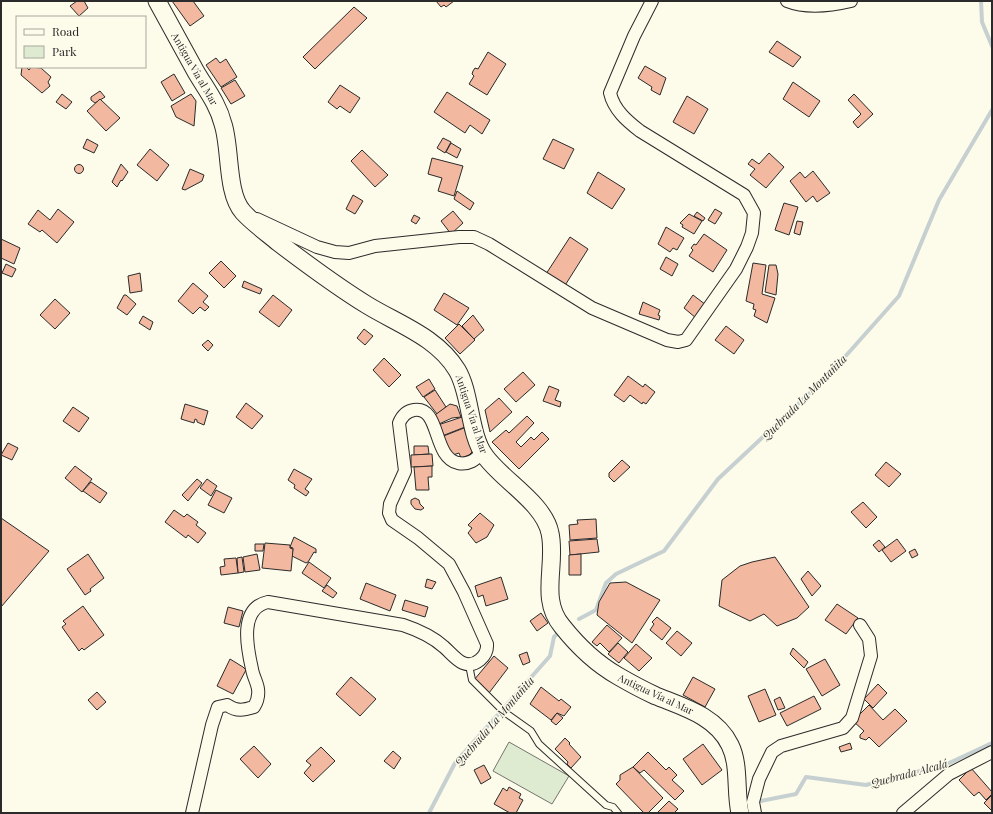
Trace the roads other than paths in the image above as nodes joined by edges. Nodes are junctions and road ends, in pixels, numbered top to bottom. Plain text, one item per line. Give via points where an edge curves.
1 (157, 1) edge
2 (652, 1) edge
3 (787, 1) edge
4 (851, 1) edge
5 (244, 213) junction
6 (482, 453) junction
7 (860, 625) dead end
8 (468, 665) junction
9 (992, 752) edge
10 (192, 813) edge
11 (618, 813) edge
12 (740, 813) edge
13 (755, 813) edge
14 (903, 813) edge

1 - 5 main road, Antigua Vía al Mar via 216,104 229,147 235,198
2 - 5 street via 610,93 612,100 640,132 744,195 754,213 752,233 736,269 686,340 667,340 592,308 474,237 375,246 349,253 335,252 317,247
3 - 4 street via 803,6 822,6
5 - 6 main road, Antigua Vía al Mar via 311,267 367,305 417,333 448,358 459,373
6 - 8 street via 473,462 454,462 443,451 432,419 423,410 407,412 399,423 405,471 390,504 389,513 392,520 449,564 457,577 488,650 476,663
6 - 12 main road, Antigua Vía al Mar via 498,473 535,506 549,527 552,540 549,582 551,604 560,624 599,663 616,675 698,714 718,727 731,746 738,773 736,797
7 - 13 street via 869,639 871,656 852,718 843,728 781,746 772,752 759,779 753,802
8 - 10 street via 461,663 431,637 403,625 268,602 261,603 252,611 247,636 258,700 254,707 240,711 227,705 218,707
8 - 11 lane via 472,680 503,711 531,731 539,744
9 - 14 street via 949,774

